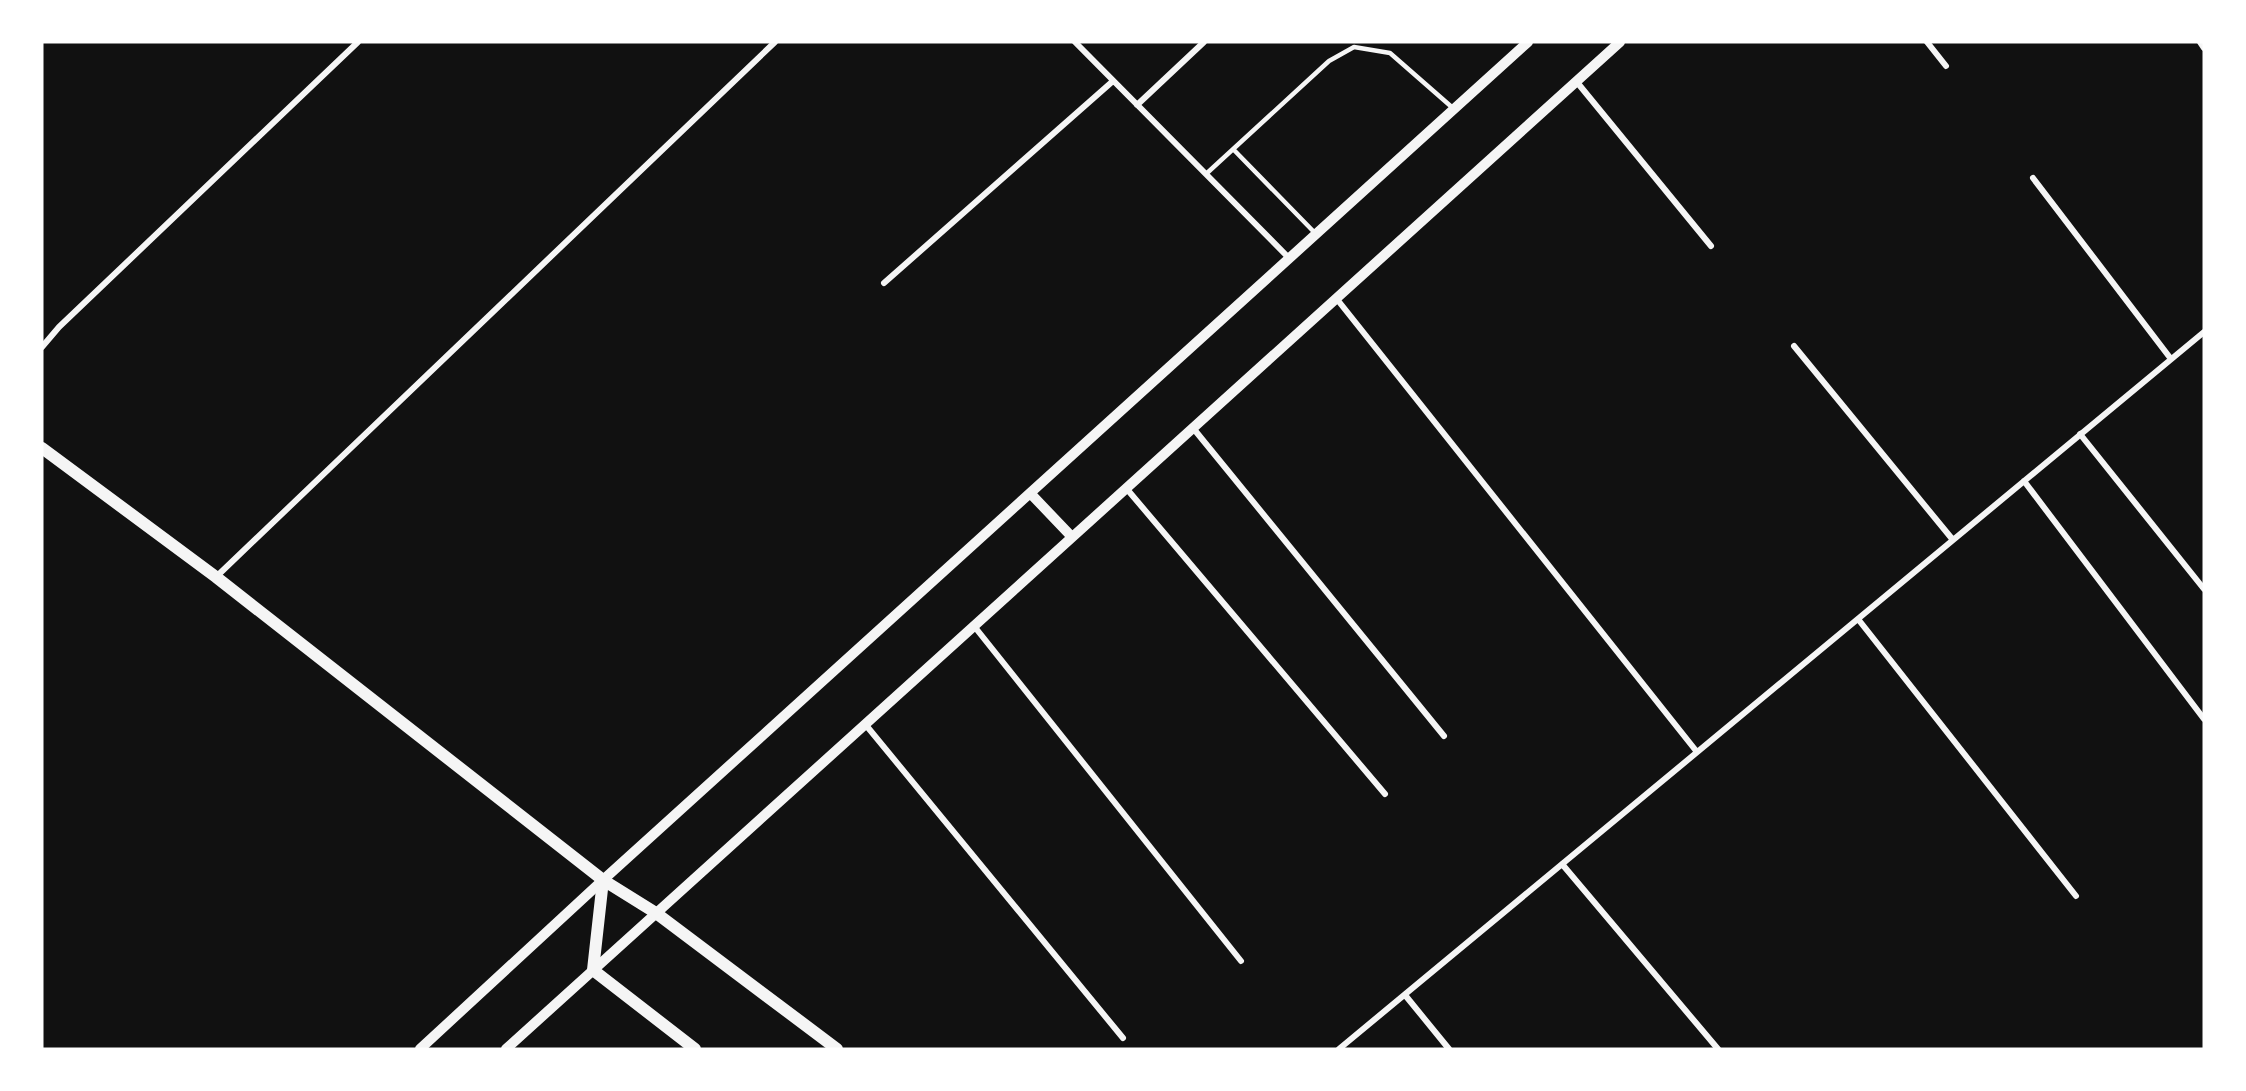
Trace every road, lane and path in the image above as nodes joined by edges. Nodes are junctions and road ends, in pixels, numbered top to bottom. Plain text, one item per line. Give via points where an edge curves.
1 (358, 42) edge
2 (775, 42) edge
3 (1075, 42) edge
4 (1203, 42) edge
5 (1528, 42) edge
6 (1620, 42) edge
7 (1927, 42) edge
8 (2200, 42) edge
9 (2204, 48) edge
10 (1946, 66) dead end
11 (1113, 81) junction
12 (1576, 81) junction
13 (1137, 105) junction
14 (1454, 110) junction
15 (1233, 148) junction
16 (1206, 174) junction
17 (2033, 178) dead end
18 (1316, 234) junction
19 (1711, 246) dead end
20 (1289, 258) junction
21 (884, 283) dead end
22 (1336, 298) junction
23 (2204, 332) edge
24 (1794, 346) dead end
25 (42, 347) edge
26 (2171, 359) junction
27 (1193, 428) junction
28 (2080, 434) junction
29 (42, 448) edge
30 (2024, 481) junction
31 (1126, 488) junction
32 (1030, 493) junction
33 (1072, 537) junction
34 (1953, 540) junction
35 (216, 577) junction
36 (2204, 589) edge
37 (1858, 619) junction
38 (974, 626) junction
39 (2204, 719) edge
40 (866, 724) junction
41 (1444, 736) dead end
42 (1697, 752) junction
43 (1385, 794) dead end
44 (1562, 864) junction
45 (603, 880) junction
46 (2076, 896) dead end
47 (656, 914) junction
48 (1241, 961) dead end
49 (593, 970) junction
50 (1405, 995) junction
51 (1123, 1038) dead end
52 (420, 1049) edge
53 (506, 1049) edge
54 (696, 1049) edge
55 (837, 1049) edge
56 (1339, 1049) edge
57 (1449, 1049) edge
58 (1718, 1049) edge

1 - 25 street
2 - 35 street
3 - 11 street
4 - 13 street
5 - 14 street
6 - 12 street
7 - 10 street
8 - 9 street
11 - 13 street
11 - 21 street
12 - 19 street
12 - 22 street
13 - 16 street
14 - 15 lane via 1390,53 1354,47 1329,61
14 - 18 street
15 - 16 lane
15 - 18 lane
16 - 20 street
17 - 26 street
18 - 20 street
20 - 32 street
22 - 27 street
22 - 42 street
23 - 26 street
24 - 34 street
26 - 28 street
27 - 31 street
27 - 41 street
28 - 30 street
28 - 36 street
29 - 35 main road
30 - 34 street
30 - 39 street
31 - 33 street
31 - 43 street
32 - 33 street
32 - 45 street
33 - 38 street
34 - 37 street
35 - 45 main road
37 - 42 street
37 - 46 street
38 - 40 street
38 - 48 street
40 - 47 street
40 - 51 street
42 - 44 street
44 - 50 street
44 - 58 street
45 - 47 main road
45 - 49 main road
45 - 52 street
47 - 49 street
47 - 55 main road
49 - 53 street
49 - 54 main road
50 - 56 street
50 - 57 street

